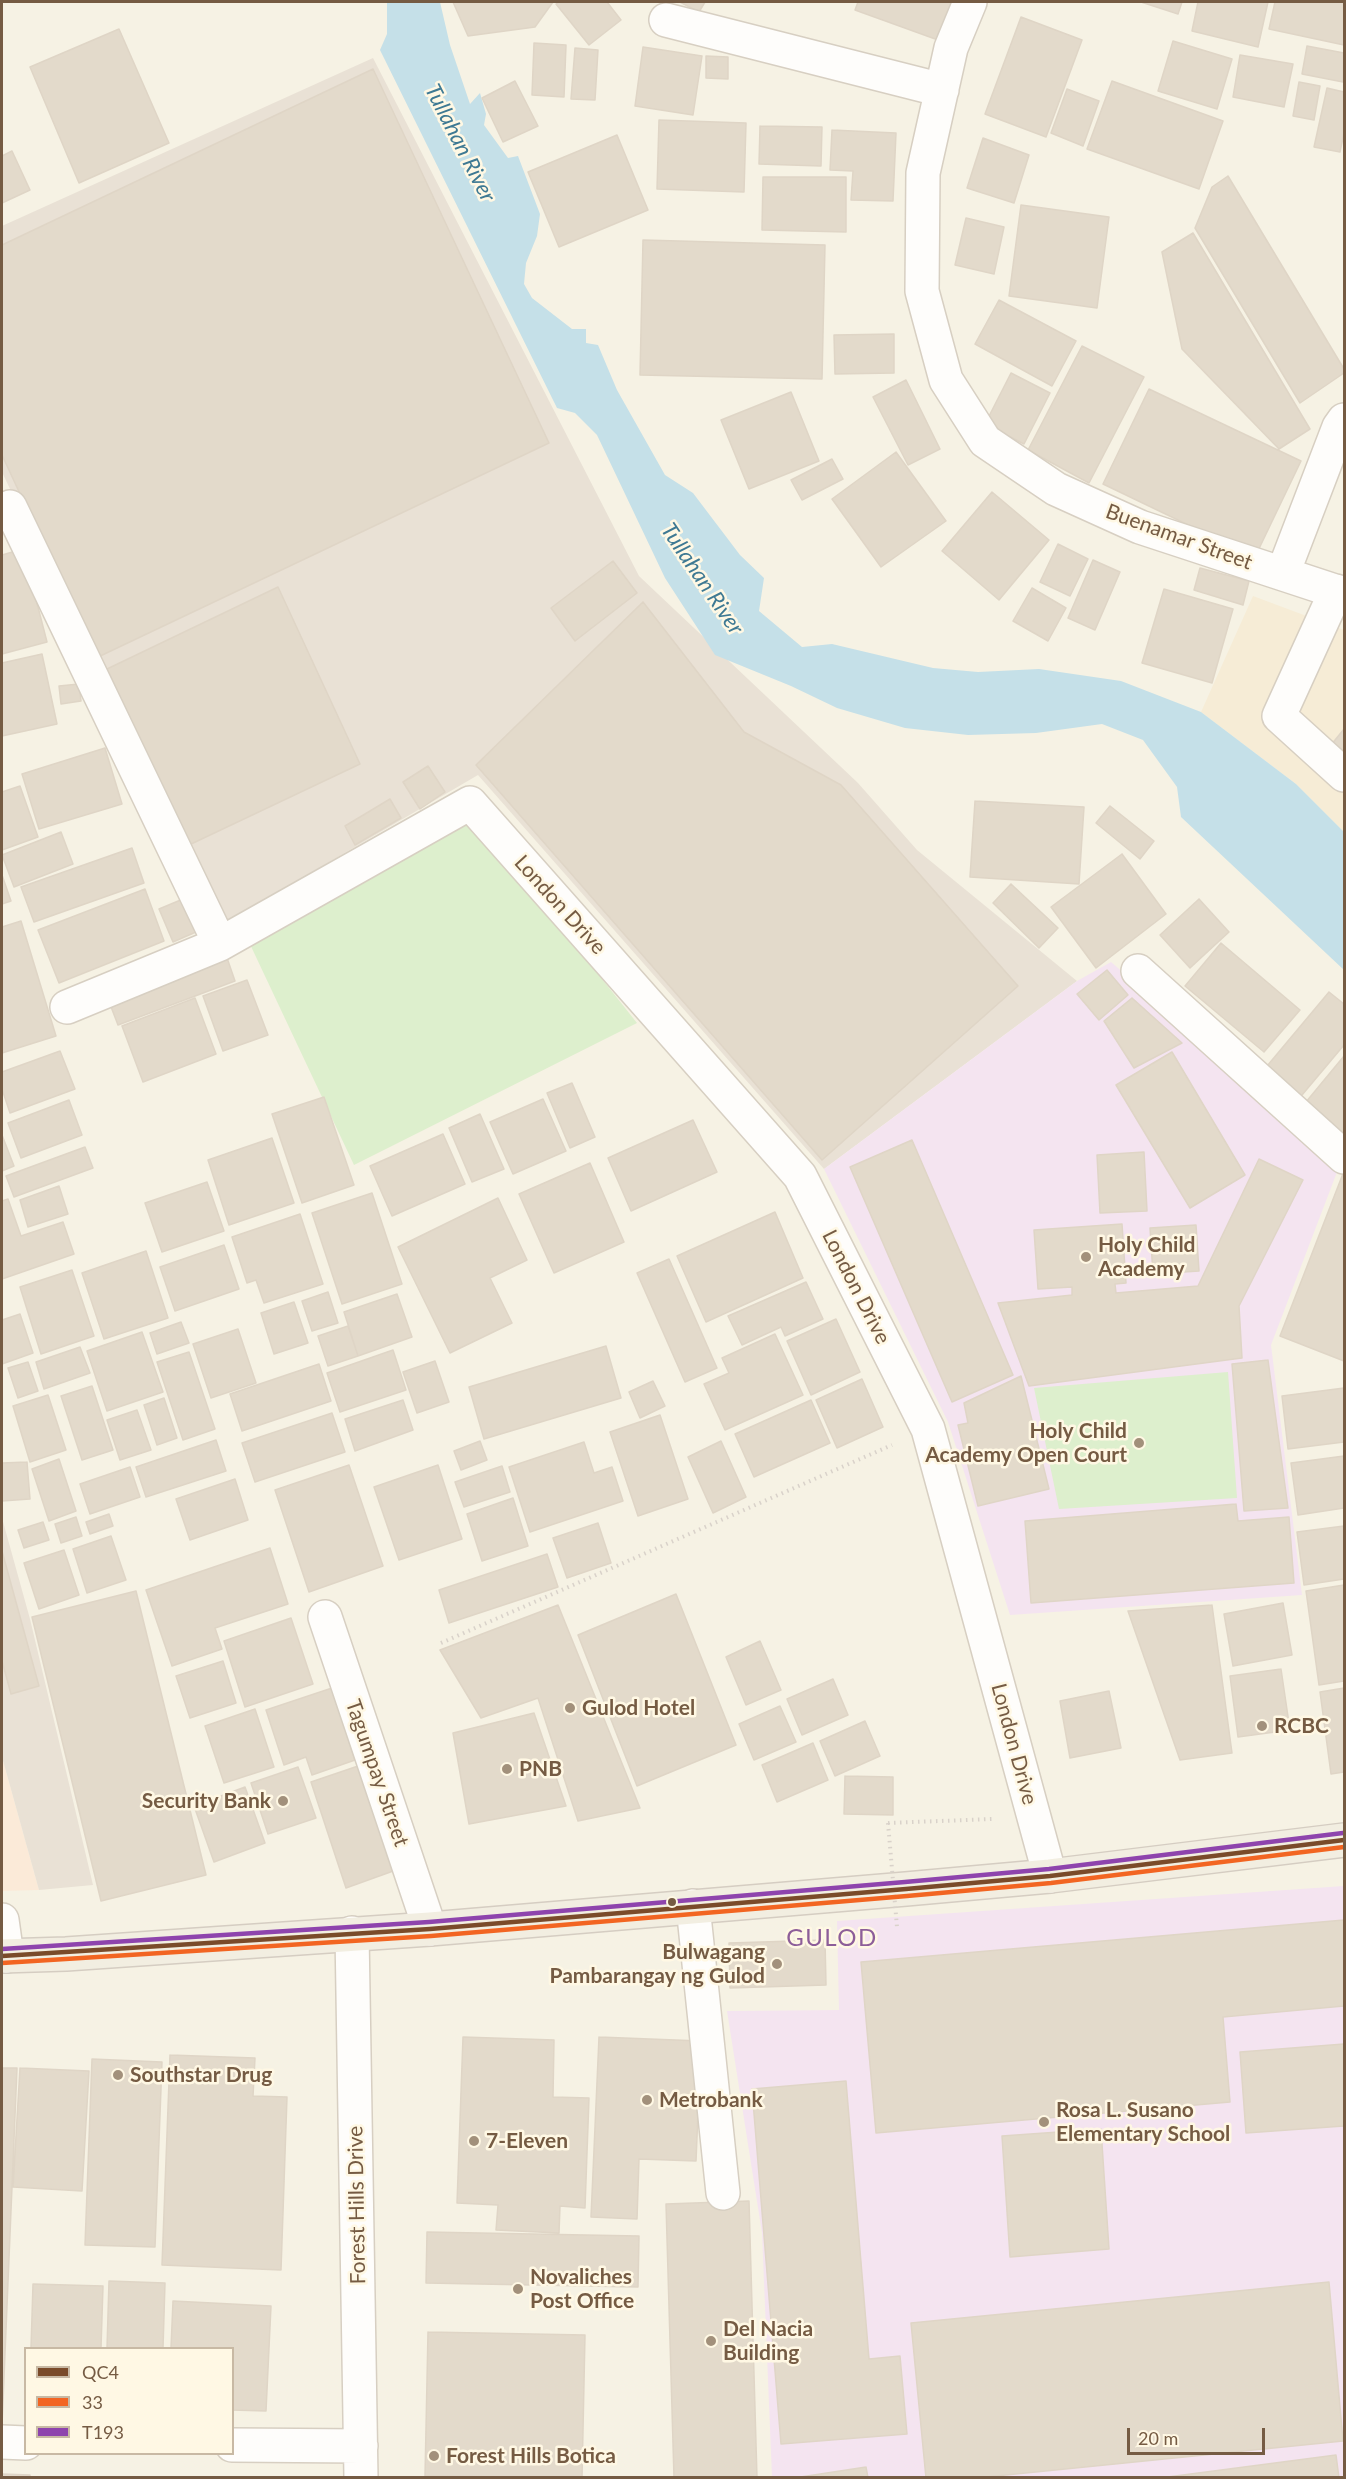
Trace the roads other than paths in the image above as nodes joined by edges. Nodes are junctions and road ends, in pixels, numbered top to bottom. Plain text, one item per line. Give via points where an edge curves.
1 (970, 2) edge
2 (666, 20) dead end
3 (942, 90) junction
4 (1344, 420) edge
5 (10, 507) dead end
6 (1283, 573) junction
7 (1340, 593) edge
8 (1344, 775) edge
9 (220, 944) junction
10 (1138, 971) dead end
11 (67, 1007) dead end
12 (1344, 1157) edge
13 (325, 1617) dead end
14 (1344, 1840) edge
15 (1050, 1876) junction
16 (693, 1906) junction
17 (2, 1920) edge
18 (430, 1929) junction
19 (352, 1934) junction
20 (4, 1956) edge
21 (723, 2193) dead end
22 (2, 2442) edge
23 (24, 2442) edge
24 (234, 2445) edge
25 (361, 2462) edge

1 - 3 street, Buenamar Street via 951,48
2 - 3 street
3 - 6 street, Buenamar Street via 923,173 922,291 946,380 985,441 1056,489 1140,527
4 - 6 street
5 - 9 street
6 - 7 street, Buenamar Street
7 - 8 street via 1279,716
9 - 11 street
9 - 15 street, London Drive via 470,803 800,1176 928,1429
10 - 12 street
13 - 18 street, Tagumpay Street
14 - 15 main road
15 - 16 main road
16 - 18 main road
16 - 21 street
17 - 20 street
18 - 19 main road
19 - 20 main road
19 - 25 street, Forest Hills Drive
22 - 23 street
24 - 25 street

